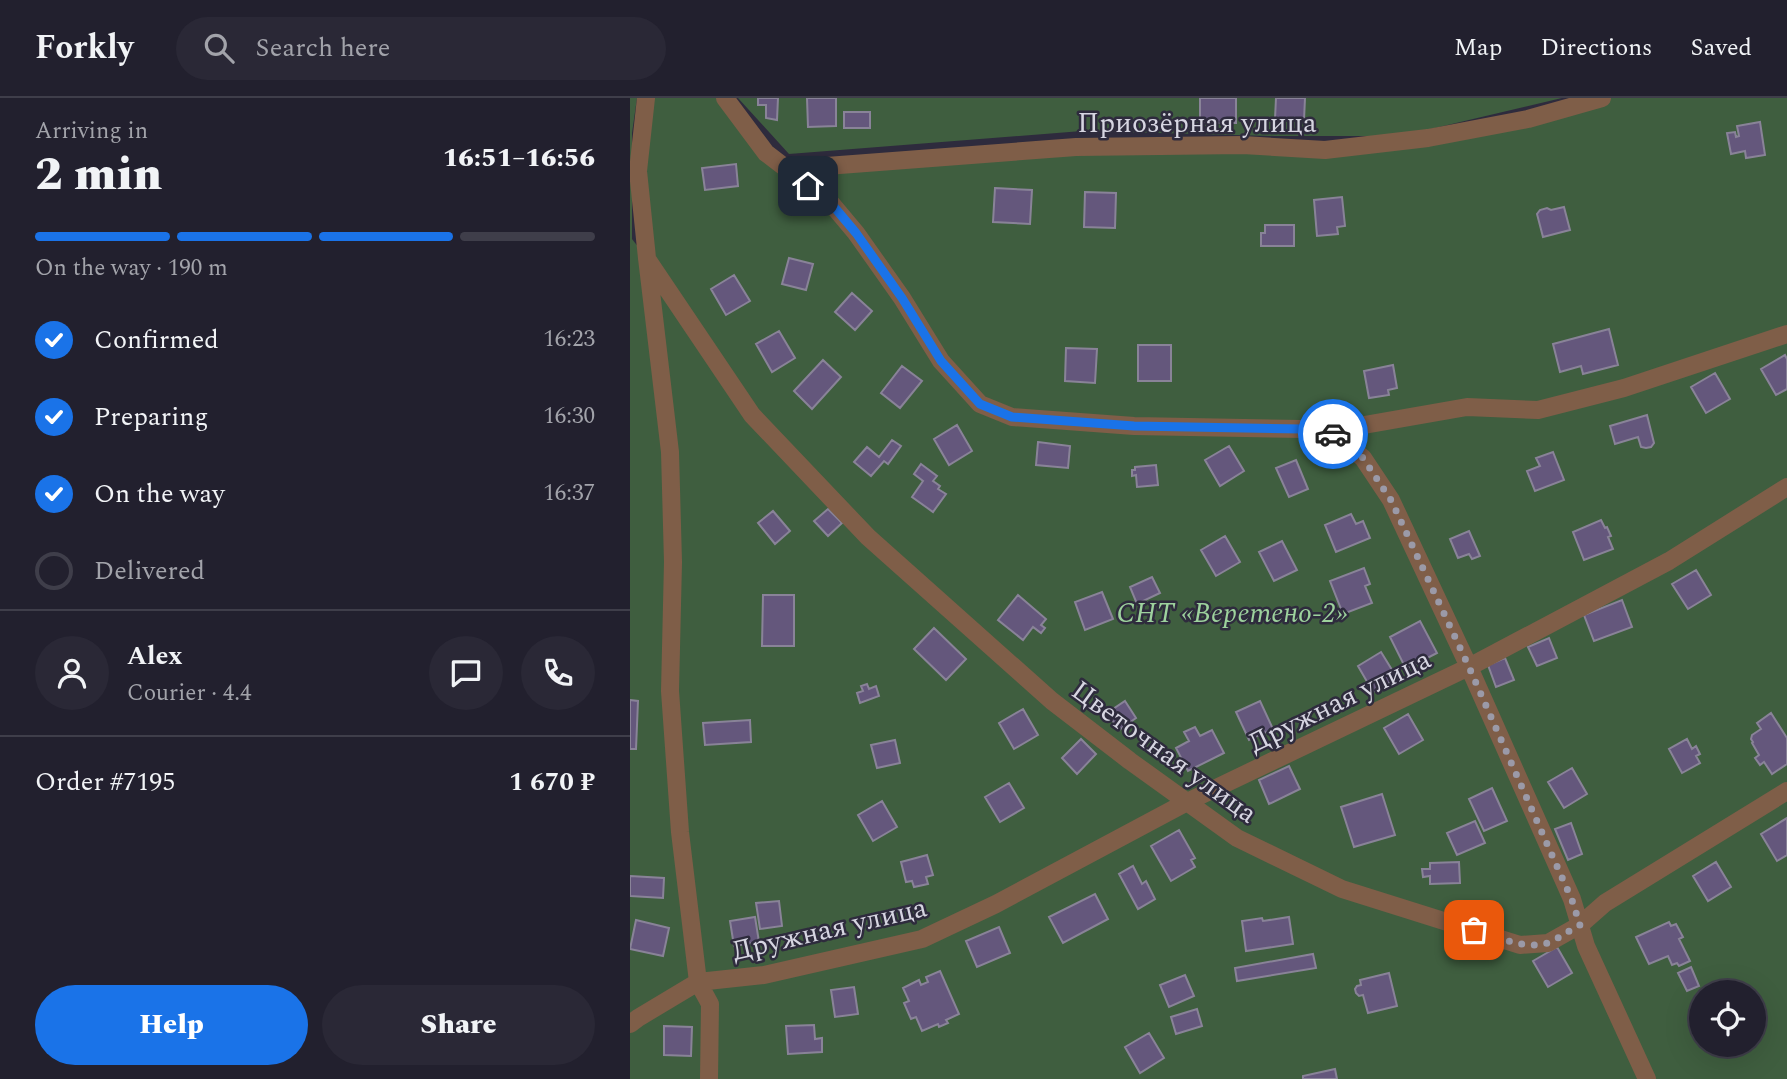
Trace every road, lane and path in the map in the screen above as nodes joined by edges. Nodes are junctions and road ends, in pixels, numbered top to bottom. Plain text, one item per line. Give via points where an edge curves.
1 (646, 98) edge
2 (725, 98) edge
3 (1602, 98) edge
4 (787, 169) junction
5 (647, 259) junction
6 (1787, 334) edge
7 (1330, 431) junction
8 (1787, 486) edge
9 (1469, 667) junction
10 (1787, 791) edge
11 (1187, 802) junction
12 (1580, 925) junction
13 (698, 982) junction
14 (630, 1024) edge
15 (709, 1079) edge
16 (1647, 1079) edge

1 - 5 street via 638,171
2 - 4 street via 766,153
3 - 4 street, Приозёрная улица via 1528,119 1440,136 1325,150 1243,145 1076,147
4 - 7 street via 830,202 856,233 941,361 980,404 1012,417 1134,426
5 - 11 street, Цветочная улица via 752,415 868,537 1052,701
5 - 13 street via 670,452 670,691 680,832
6 - 7 street via 1624,388 1538,410 1466,407
7 - 9 street via 1363,458 1391,500
8 - 9 street, Дружная улица via 1669,561
9 - 11 street, Дружная улица
9 - 12 street
10 - 12 street, Цветочная улица via 1605,903
11 - 12 street, Цветочная улица via 1237,838 1342,889 1520,945 1548,943
11 - 13 street, Дружная улица via 922,939 764,975
12 - 16 street
13 - 14 street
13 - 15 street via 710,1004

